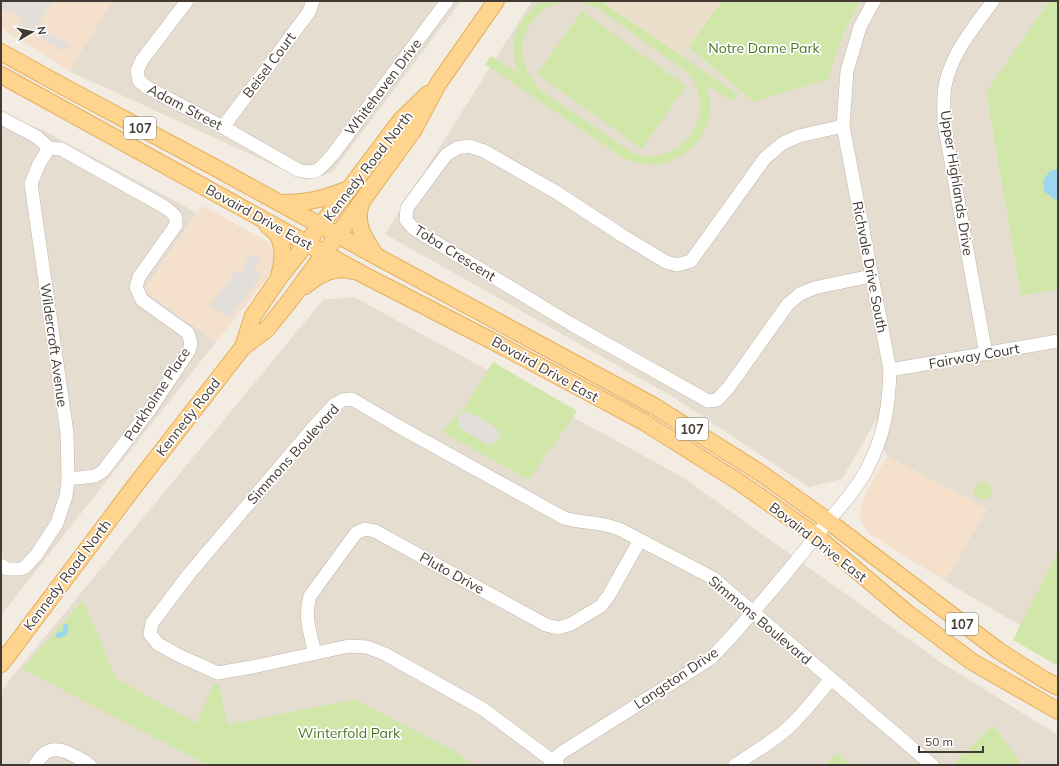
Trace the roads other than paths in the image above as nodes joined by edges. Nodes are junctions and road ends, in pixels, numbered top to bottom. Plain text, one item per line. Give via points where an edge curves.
1 (187, 1) edge
2 (313, 1) edge
3 (447, 1) edge
4 (496, 1) edge
5 (874, 1) edge
6 (993, 1) edge
7 (1, 52) edge
8 (1, 75) edge
9 (438, 84) junction
10 (1, 118) edge
11 (843, 126) junction
12 (223, 127) junction
13 (49, 148) junction
14 (316, 172) joint
15 (349, 189) junction
16 (361, 202) junction
17 (280, 203) junction
18 (257, 216) junction
19 (320, 226) junction
20 (337, 235) junction
21 (306, 243) junction
22 (324, 253) junction
23 (376, 256) junction
24 (362, 274) junction
25 (871, 276) junction
26 (279, 278) junction
27 (291, 299) junction
28 (1058, 341) edge
29 (243, 347) junction
30 (986, 354) junction
31 (890, 370) junction
32 (68, 479) junction
33 (134, 486) joint
34 (828, 521) junction
35 (816, 536) junction
36 (640, 540) junction
37 (1, 565) edge
38 (752, 613) junction
39 (315, 653) junction
40 (1, 664) edge
41 (831, 679) junction
42 (1058, 687) edge
43 (1058, 711) edge
44 (554, 763) edge
45 (35, 765) edge
46 (90, 765) edge
47 (735, 765) edge
48 (932, 765) edge

1 - 12 street, Adam Street via 142,60 137,71 139,81
2 - 12 street, Beisel Court via 309,12
3 - 14 street, Whitehaven Drive via 334,153
4 - 9 main road
5 - 11 street, Richvale Drive South via 860,27 847,71
6 - 30 street, Upper Highlands Drive via 960,47 948,71 944,88 944,123
7 - 17 main road, Bovaird Drive East / 107
8 - 18 main road, Bovaird Drive East / 107
9 - 15 main road, Kennedy Road North via 401,120
9 - 16 main road, Kennedy Road North via 413,131
10 - 13 street via 37,137
11 - 25 street, Richvale Drive South
11 - 25 street, Toba Crescent via 799,136 783,143 765,158 691,261 685,264 666,262 556,192 484,151 469,146 457,148 446,155 407,208 406,220 414,229 557,316 708,401 717,400 729,387 788,304 800,294 814,288
12 - 14 street, Adam Street via 298,170
13 - 32 street, Wildercroft Avenue via 31,184 67,432
13 - 32 street, Parkholme Place via 61,149 175,215 176,225 139,277 136,288 142,300 188,333 191,343 189,351 151,408 103,471 95,476
15 - 17 main road via 318,200
15 - 19 main road, Kennedy Road North
16 - 20 main road, Kennedy Road North
16 - 23 main road via 360,226
17 - 19 main road, Bovaird Drive East / 107
18 - 21 main road, Bovaird Drive East / 107
18 - 26 main road via 277,234 281,245 283,256
19 - 20 main road, Bovaird Drive East / 107
19 - 21 main road, Kennedy Road North
20 - 22 main road, Kennedy Road North
20 - 23 main road, Bovaird Drive East / 107
21 - 22 main road, Bovaird Drive East / 107
21 - 26 main road, Kennedy Road North
22 - 24 main road, Bovaird Drive East / 107
22 - 27 main road, Kennedy Road North
23 - 34 main road, Bovaird Drive East / 107 via 654,406 721,446
24 - 27 main road via 344,268 328,271 317,276
24 - 35 main road, Bovaird Drive East / 107 via 644,422 742,484
25 - 31 street, Richvale Drive South
26 - 29 main road, Kennedy Road North via 253,316
27 - 29 main road, Kennedy Road North via 267,329
28 - 30 street, Fairway Court
29 - 33 main road, Kennedy Road
30 - 31 street, Fairway Court
31 - 34 street, Richvale Drive South via 889,402 880,440 857,486
32 - 37 street, Wildercroft Avenue via 66,496 57,523 37,554 21,569 7,569
33 - 40 main road, Kennedy Road North
34 - 35 street, Richvale Drive South
34 - 42 main road, Bovaird Drive East / 107 via 999,651
35 - 38 street, Langston Drive
35 - 43 main road, Bovaird Drive East / 107 via 906,612 971,661
36 - 38 street, Simmons Boulevard via 713,578
36 - 39 street, Pluto Drive via 601,606 571,624 558,628 546,625 375,531 365,529 356,533 310,596 306,617
36 - 39 street, Simmons Boulevard via 610,525 564,518 352,399 343,400 312,429 189,574 152,624 150,634 158,644 218,673
38 - 41 street, Simmons Boulevard
38 - 44 street, Langston Drive via 710,659 561,753
39 - 44 street, Simmons Boulevard via 355,646 367,647 384,654 483,709
41 - 47 street via 788,728
41 - 48 street, Simmons Boulevard
45 - 46 street via 52,749 65,751

